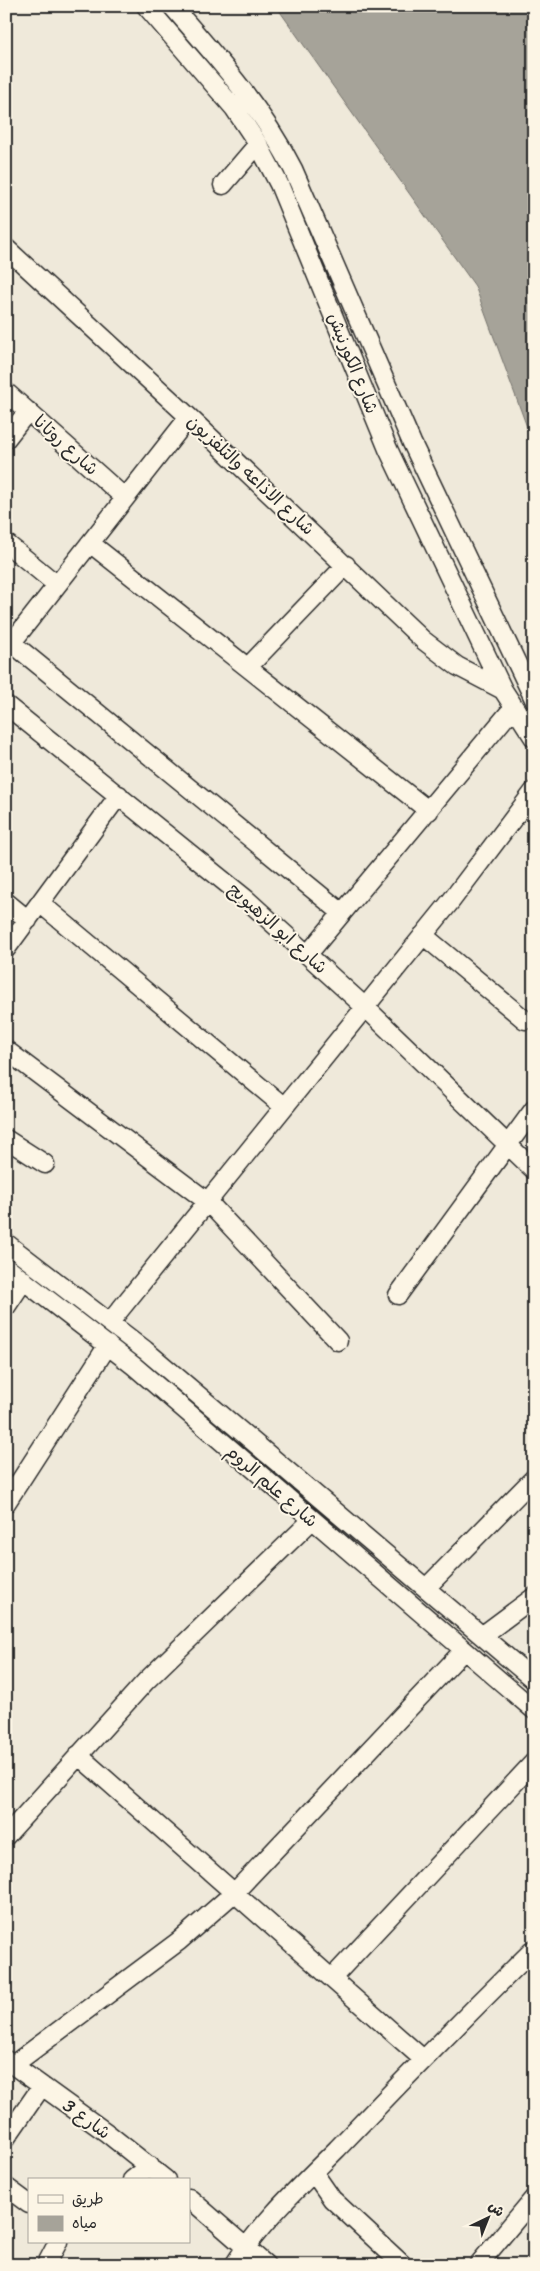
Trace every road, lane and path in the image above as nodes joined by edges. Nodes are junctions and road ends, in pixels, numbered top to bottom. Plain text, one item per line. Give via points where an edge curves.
1 (146, 6) edge
2 (172, 6) edge
3 (258, 144) junction
4 (223, 184) dead end
5 (6, 248) edge
6 (6, 392) edge
7 (28, 411) junction
8 (189, 417) junction
9 (6, 438) edge
10 (125, 498) junction
11 (6, 543) edge
12 (90, 543) junction
13 (346, 565) junction
14 (57, 585) junction
15 (9, 646) edge
16 (248, 667) junction
17 (520, 674) junction
18 (501, 687) junction
19 (534, 699) edge
20 (6, 705) edge
21 (513, 708) junction
22 (534, 738) edge
23 (534, 791) edge
24 (119, 795) junction
25 (429, 810) junction
26 (6, 902) edge
27 (40, 903) junction
28 (342, 913) junction
29 (28, 920) junction
30 (423, 935) junction
31 (6, 949) edge
32 (308, 954) junction
33 (365, 1007) junction
34 (525, 1020) dead end
35 (6, 1050) edge
36 (283, 1106) junction
37 (534, 1109) edge
38 (6, 1139) edge
39 (507, 1144) junction
40 (45, 1164) dead end
41 (534, 1170) edge
42 (208, 1202) junction
43 (6, 1243) edge
44 (6, 1267) edge
45 (24, 1280) junction
46 (398, 1295) dead end
47 (6, 1307) edge
48 (110, 1322) junction
49 (338, 1341) dead end
50 (108, 1345) junction
51 (236, 1428) junction
52 (222, 1443) junction
53 (534, 1478) edge
54 (6, 1503) edge
55 (312, 1520) junction
56 (426, 1588) junction
57 (534, 1596) edge
58 (482, 1635) junction
59 (464, 1650) junction
60 (534, 1680) edge
61 (534, 1710) edge
62 (78, 1756) junction
63 (534, 1762) edge
64 (6, 1836) edge
65 (235, 1892) junction
66 (534, 1949) edge
67 (332, 1978) junction
68 (423, 2059) junction
69 (10, 2062) edge
70 (42, 2086) junction
71 (6, 2138) edge
72 (150, 2166) junction
73 (314, 2172) junction
74 (135, 2178) edge
75 (164, 2178) edge
76 (6, 2187) edge
77 (534, 2198) edge
78 (190, 2199) edge
79 (28, 2203) edge
80 (57, 2244) edge
81 (245, 2247) junction
82 (46, 2265) edge
83 (234, 2265) edge
84 (266, 2265) edge
85 (403, 2265) edge
86 (478, 2265) edge

1 - 3 street, شارع الكورنيش via 228,100
2 - 17 street, شارع الكورنيش via 250,98 280,145 412,444
3 - 4 street
3 - 18 street, شارع الكورنيش via 279,184 388,449
5 - 8 street, شارع الاذاعه والتلفزيون
6 - 7 street, شارع روتانا
7 - 9 street
7 - 10 street, شارع روتانا
8 - 10 street
8 - 13 street, شارع الاذاعه والتلفزيون
10 - 12 street
11 - 14 street
12 - 14 street
12 - 16 street
13 - 16 street
13 - 18 street, شارع الاذاعه والتلفزيون via 423,640 458,666
14 - 15 street
15 - 28 street
16 - 25 street
17 - 18 street
17 - 19 street, شارع الكورنيش
18 - 21 street, شارع الكورنيش
20 - 24 street, شارع ابو الزهيويج
21 - 22 street, شارع الكورنيش
21 - 25 street
23 - 30 street
24 - 27 street
24 - 32 street, شارع ابو الزهيويج
25 - 28 street
26 - 29 street
27 - 29 street
27 - 36 street
28 - 32 street
29 - 31 street
30 - 33 street
30 - 34 street
32 - 33 street, شارع ابو الزهيويج
33 - 36 street
33 - 39 street, شارع ابو الزهيويج
35 - 42 street
36 - 42 street
37 - 39 street
38 - 40 street
39 - 41 street, شارع ابو الزهيويج
39 - 46 street
42 - 48 street
42 - 49 street
43 - 48 street, شارع علم الروم
44 - 45 street, شارع علم الروم
45 - 47 street
45 - 50 street, شارع علم الروم
48 - 51 street, شارع علم الروم
50 - 52 street, شارع علم الروم
50 - 54 street
51 - 52 street
51 - 56 street, شارع علم الروم
52 - 55 street, شارع علم الروم
53 - 56 street
55 - 59 street, شارع علم الروم
55 - 62 street via 146,1681
56 - 58 street, شارع علم الروم
57 - 58 street
58 - 60 street, شارع علم الروم
59 - 61 street, شارع علم الروم
59 - 65 street
62 - 64 street
62 - 65 street
63 - 67 street
65 - 67 street
65 - 69 street via 179,1941
66 - 68 street
67 - 68 street
68 - 73 street
69 - 70 street, شارع 3
70 - 71 street
70 - 72 street, شارع 3
72 - 74 street
72 - 75 street, شارع 3
73 - 81 street
73 - 85 street via 332,2199
76 - 79 street
77 - 86 street
78 - 81 street
80 - 82 street
81 - 83 street
81 - 84 street

